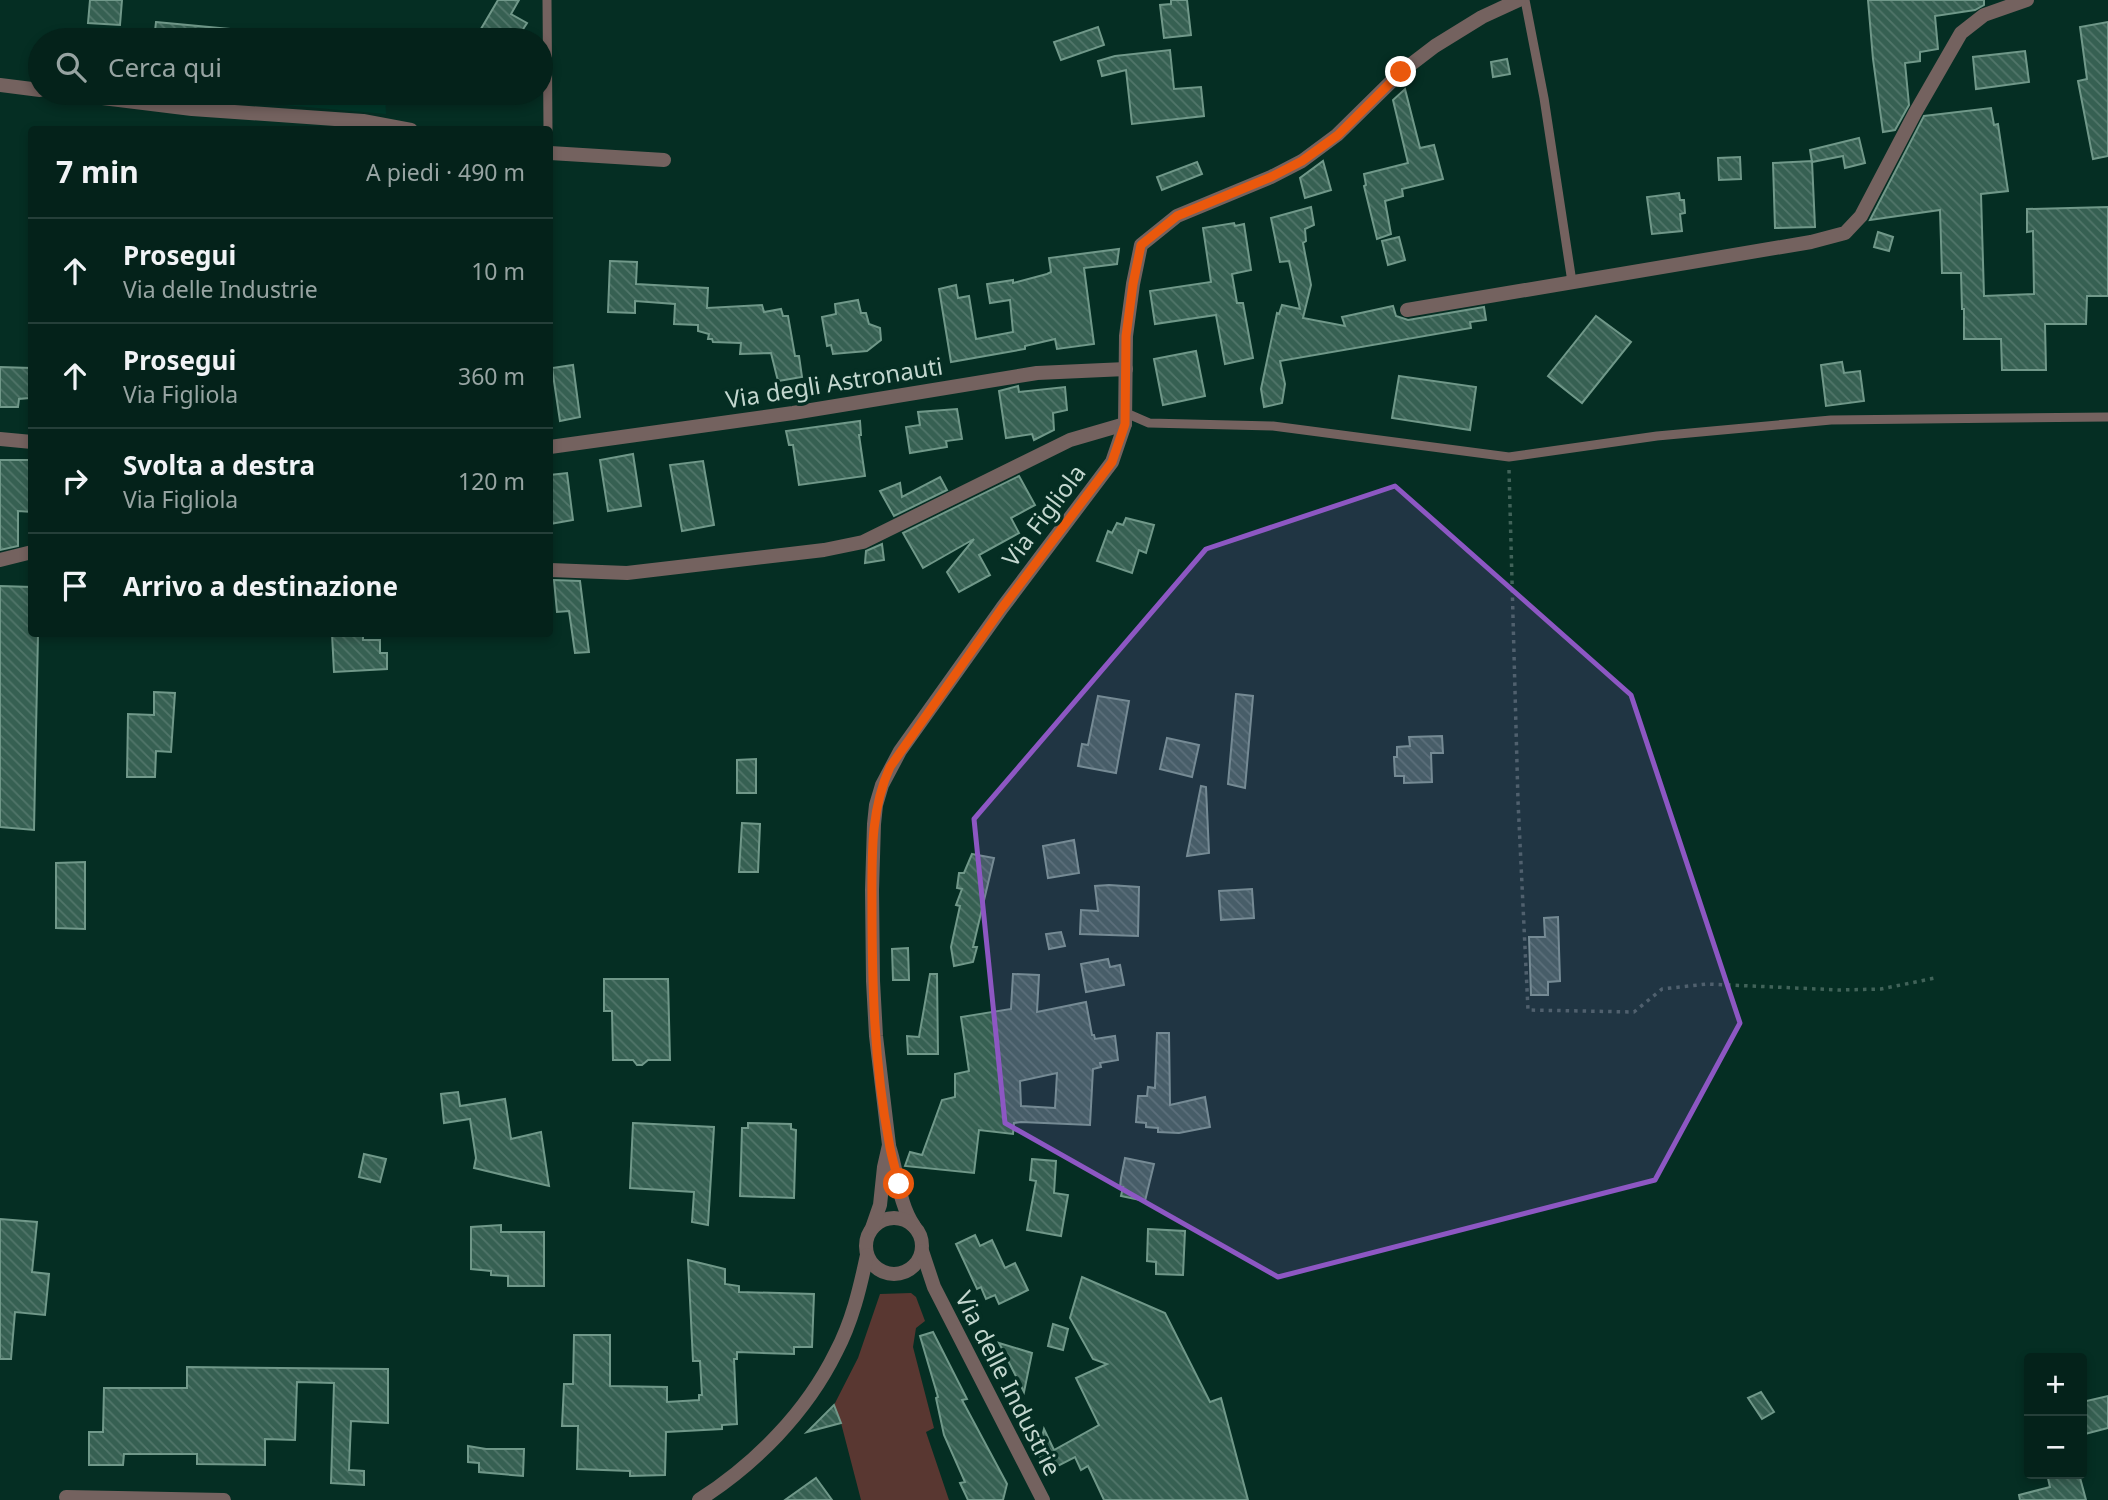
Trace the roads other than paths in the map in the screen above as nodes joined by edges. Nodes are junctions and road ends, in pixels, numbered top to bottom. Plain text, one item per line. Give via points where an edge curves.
1 (547, 0) edge
2 (1519, 0) edge
3 (1525, 0) edge
4 (2028, 0) edge
5 (547, 28) edge
6 (0, 85) edge
7 (28, 88) edge
8 (160, 105) edge
9 (548, 105) edge
10 (390, 126) edge
11 (548, 126) edge
12 (553, 153) edge
13 (664, 160) dead end
14 (1572, 282) junction
15 (1407, 310) dead end
16 (1126, 369) junction
17 (2108, 417) edge
18 (1126, 418) junction
19 (0, 439) edge
20 (28, 442) edge
21 (553, 447) edge
22 (28, 553) edge
23 (0, 560) edge
24 (553, 570) edge
25 (889, 1145) junction
26 (914, 1226) junction
27 (872, 1228) junction
28 (922, 1251) junction
29 (867, 1255) junction
30 (906, 1272) junction
31 (888, 1273) junction
32 (934, 1287) junction
33 (859, 1294) junction
34 (66, 1497) dead end
35 (225, 1500) edge
36 (699, 1500) edge
37 (1043, 1500) edge

1 - 5 lane
2 - 16 street, Via Figliola via 1435,46 1401,72 1338,135 1302,161 1177,216 1141,245 1126,336
3 - 14 lane
4 - 14 street via 1984,15 1961,33 1861,216 1844,233
6 - 7 street
8 - 10 street
9 - 11 lane
12 - 13 street
14 - 15 street
16 - 18 street, Via Figliola
16 - 21 street, Via degli Astronauti via 1037,373
17 - 18 lane via 1831,420 1657,436 1509,457 1273,426 1149,423
18 - 24 street via 1070,440 863,542 627,573
18 - 25 street, Via Figliola via 1112,462 900,751 882,785 874,824 872,935 876,1036
19 - 20 street
22 - 23 street
25 - 26 street, Via delle Industrie via 901,1203
25 - 27 street, Via Figliola
26 - 27 street via 889,1218
26 - 28 street, Via delle Industrie
27 - 29 street
28 - 30 street
28 - 32 street, Via delle Industrie
29 - 31 street via 872,1264
29 - 33 street
30 - 31 street
30 - 32 street, Via delle Industrie
31 - 33 street
32 - 37 street, Via delle Industrie
33 - 36 street via 837,1351 816,1388 774,1438 732,1478
34 - 35 street

